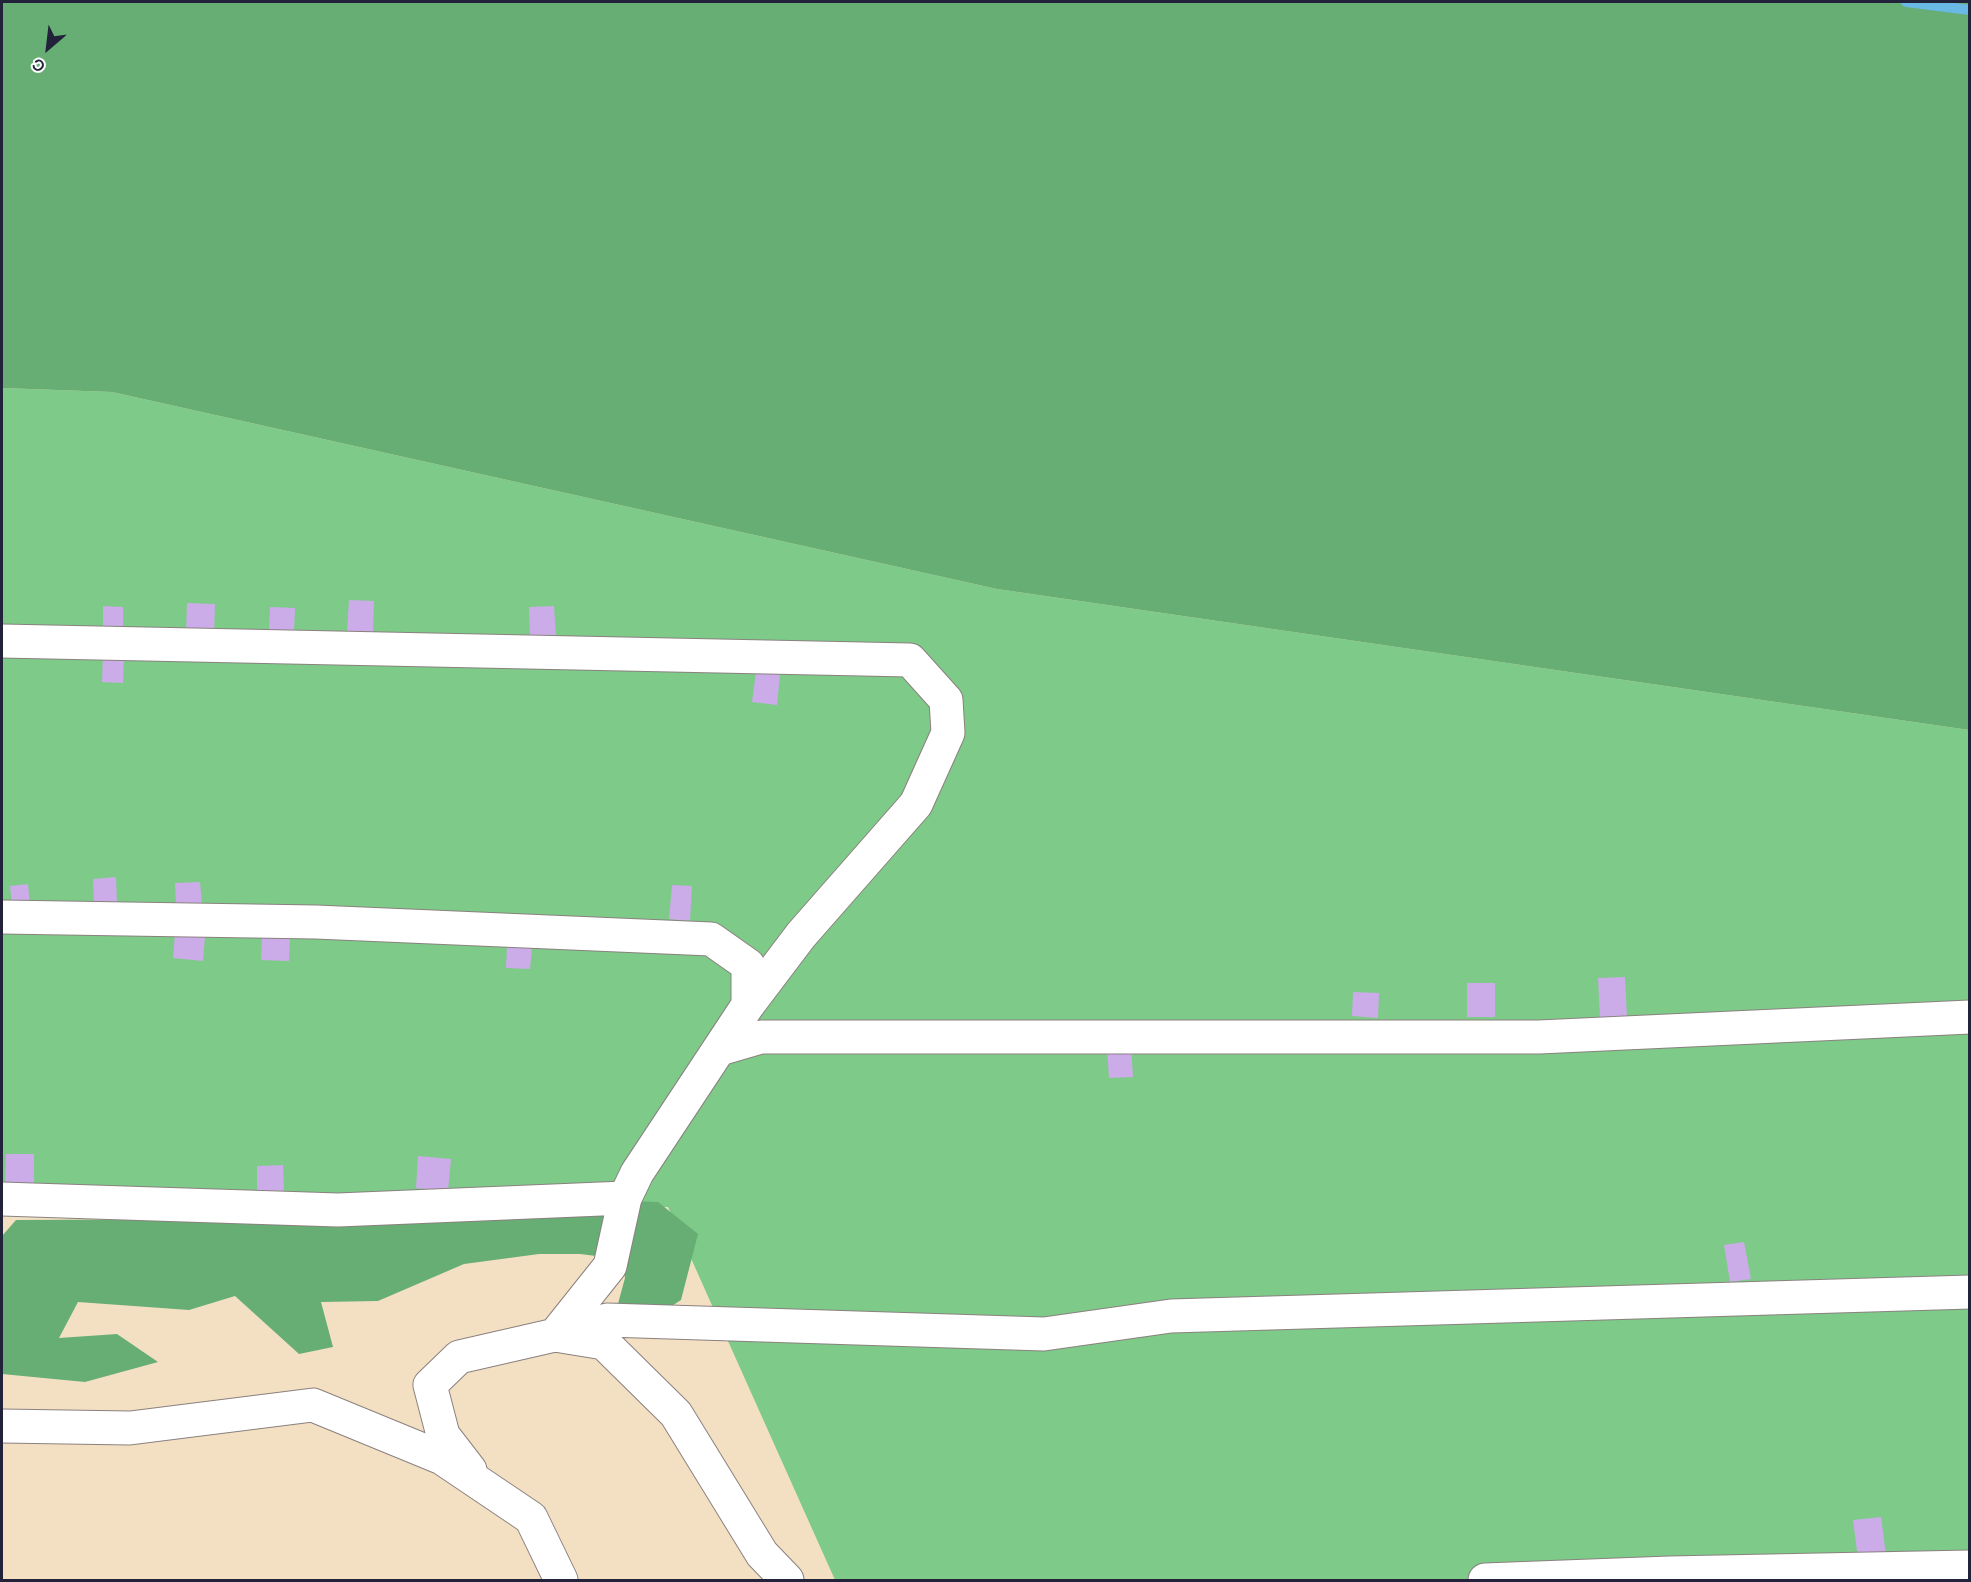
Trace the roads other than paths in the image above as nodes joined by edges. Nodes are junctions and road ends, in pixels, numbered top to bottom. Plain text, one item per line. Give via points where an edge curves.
1 (2, 641) edge
2 (2, 917) edge
3 (748, 1005) junction
4 (1970, 1017) edge
5 (720, 1048) junction
6 (625, 1198) junction
7 (2, 1199) edge
8 (1970, 1292) edge
9 (555, 1335) junction
10 (2, 1426) edge
11 (481, 1484) junction
12 (1970, 1567) edge
13 (561, 1581) edge
14 (787, 1581) edge
15 (1485, 1581) edge

1 - 3 street via 910,660 946,700 948,733 916,804 801,935
2 - 3 street via 316,922 711,939 748,965
3 - 5 street
4 - 5 street via 1539,1037 761,1037
5 - 6 street via 637,1173
6 - 7 street via 338,1210
6 - 9 street via 610,1266
8 - 9 street via 1171,1316 1044,1334 607,1320
9 - 11 street via 459,1357 430,1385 443,1435
9 - 14 street via 604,1344 676,1414 762,1554
10 - 11 street via 130,1428 312,1404 442,1458
11 - 13 street via 531,1518
12 - 15 street

